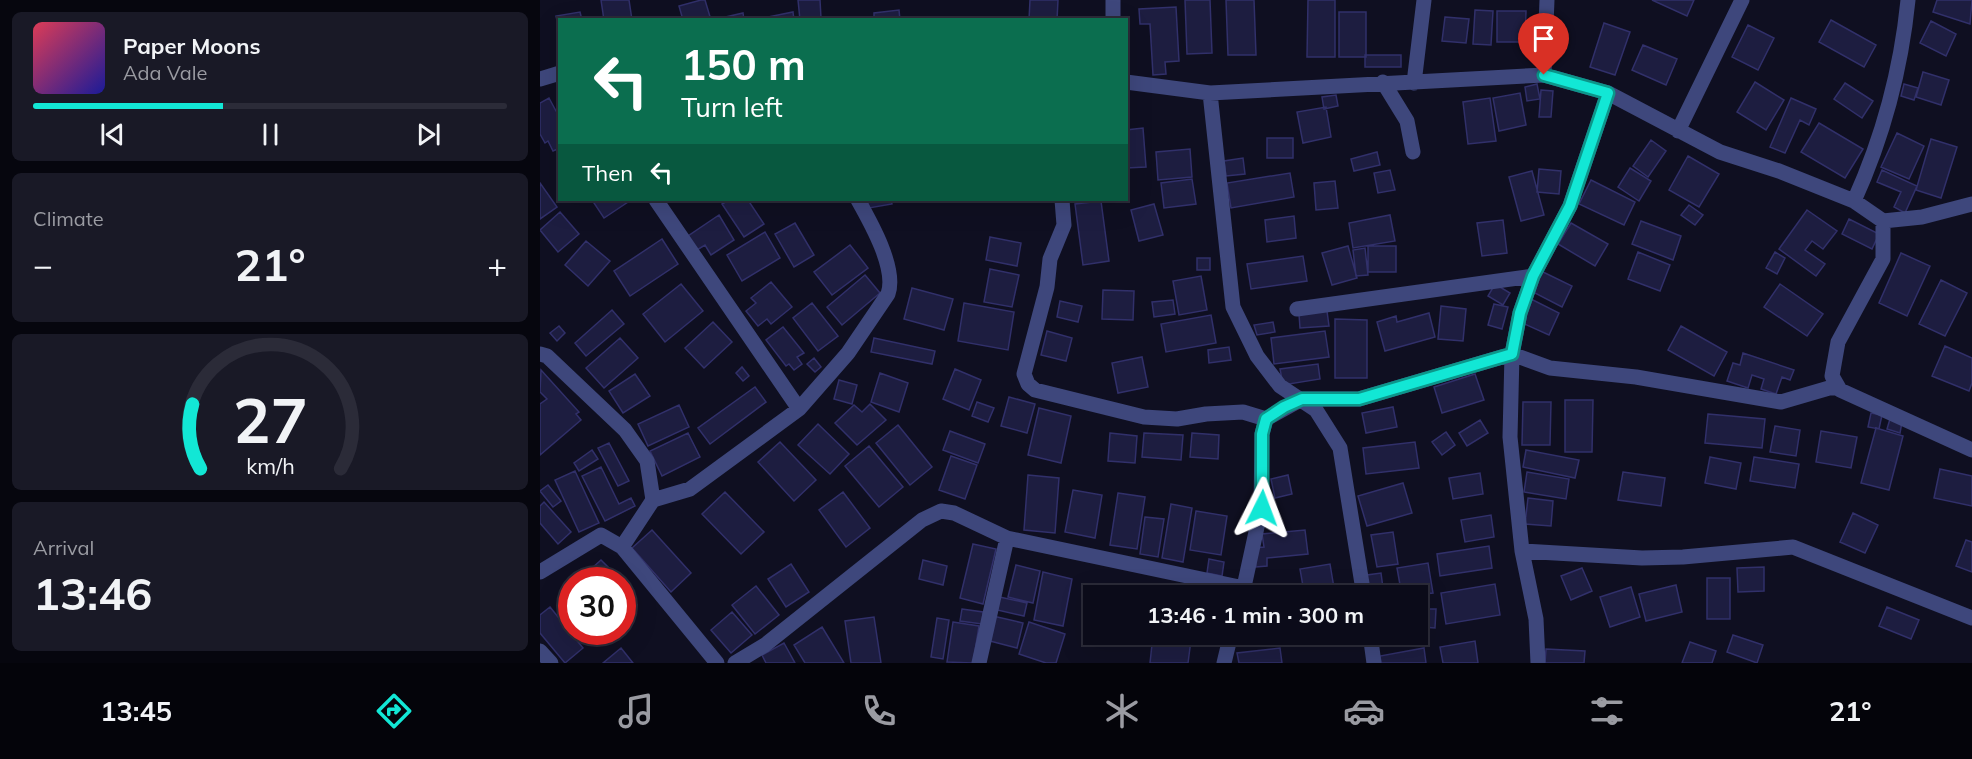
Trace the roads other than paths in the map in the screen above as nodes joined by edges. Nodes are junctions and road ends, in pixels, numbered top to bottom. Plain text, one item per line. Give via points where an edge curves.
1 (1113, 0) edge
2 (1424, 0) edge
3 (1547, 0) edge
4 (1742, 0) edge
5 (1908, 0) edge
6 (1113, 18) edge
7 (558, 74) edge
8 (1544, 75) junction
9 (540, 79) edge
10 (1128, 82) edge
11 (1383, 82) junction
12 (1414, 83) junction
13 (1210, 93) junction
14 (1608, 93) junction
15 (1678, 131) junction
16 (1413, 152) dead end
17 (657, 201) edge
18 (858, 201) edge
19 (1062, 201) edge
20 (1854, 201) junction
21 (1972, 204) edge
22 (1883, 221) junction
23 (1533, 276) junction
24 (1297, 309) dead end
25 (540, 354) edge
26 (1512, 354) junction
27 (1839, 388) junction
28 (1302, 399) junction
29 (799, 410) junction
30 (1266, 419) junction
31 (1972, 450) edge
32 (652, 500) junction
33 (1007, 538) junction
34 (622, 547) junction
35 (1522, 551) junction
36 (540, 572) edge
37 (1212, 585) edge
38 (1245, 585) edge
39 (1362, 585) edge
40 (1972, 618) edge
41 (1228, 645) edge
42 (1372, 645) edge
43 (540, 651) edge
44 (709, 660) edge
45 (551, 663) edge
46 (735, 663) edge
47 (979, 663) edge
48 (1224, 663) edge
49 (1374, 663) edge
50 (1538, 663) edge

1 - 6 street
2 - 12 street
3 - 8 street
4 - 15 street
5 - 20 street via 1895,88 1867,176
7 - 9 street
8 - 12 street
8 - 14 street
10 - 13 street
11 - 12 street
11 - 13 street
11 - 16 street via 1407,121
13 - 28 street via 1233,307 1257,356 1280,386
14 - 15 street
14 - 23 street via 1570,206
15 - 20 street via 1720,152
17 - 29 street
18 - 29 street via 890,270 892,284 848,353
19 - 30 street via 1064,225 1050,259 1047,287 1024,374 1028,384 1035,390 1144,417 1176,419 1243,412
20 - 22 street
21 - 22 street via 1922,217
22 - 27 street via 1883,259 1838,342 1832,376
23 - 24 street
23 - 26 street
25 - 32 street via 625,430 647,462
26 - 27 street via 1550,368 1636,377 1781,402
26 - 28 street via 1359,399
26 - 35 street via 1510,437
27 - 31 street
28 - 30 street
28 - 39 street via 1316,410 1340,448
29 - 32 street via 690,489
30 - 38 street via 1262,434 1262,508
32 - 34 street
33 - 37 street
33 - 46 street via 954,513 941,511 932,515 765,645
33 - 47 street
34 - 36 street via 601,535
34 - 44 street
35 - 40 street via 1642,558 1793,547
35 - 50 street via 1536,619
41 - 48 street
42 - 49 street
43 - 45 street

